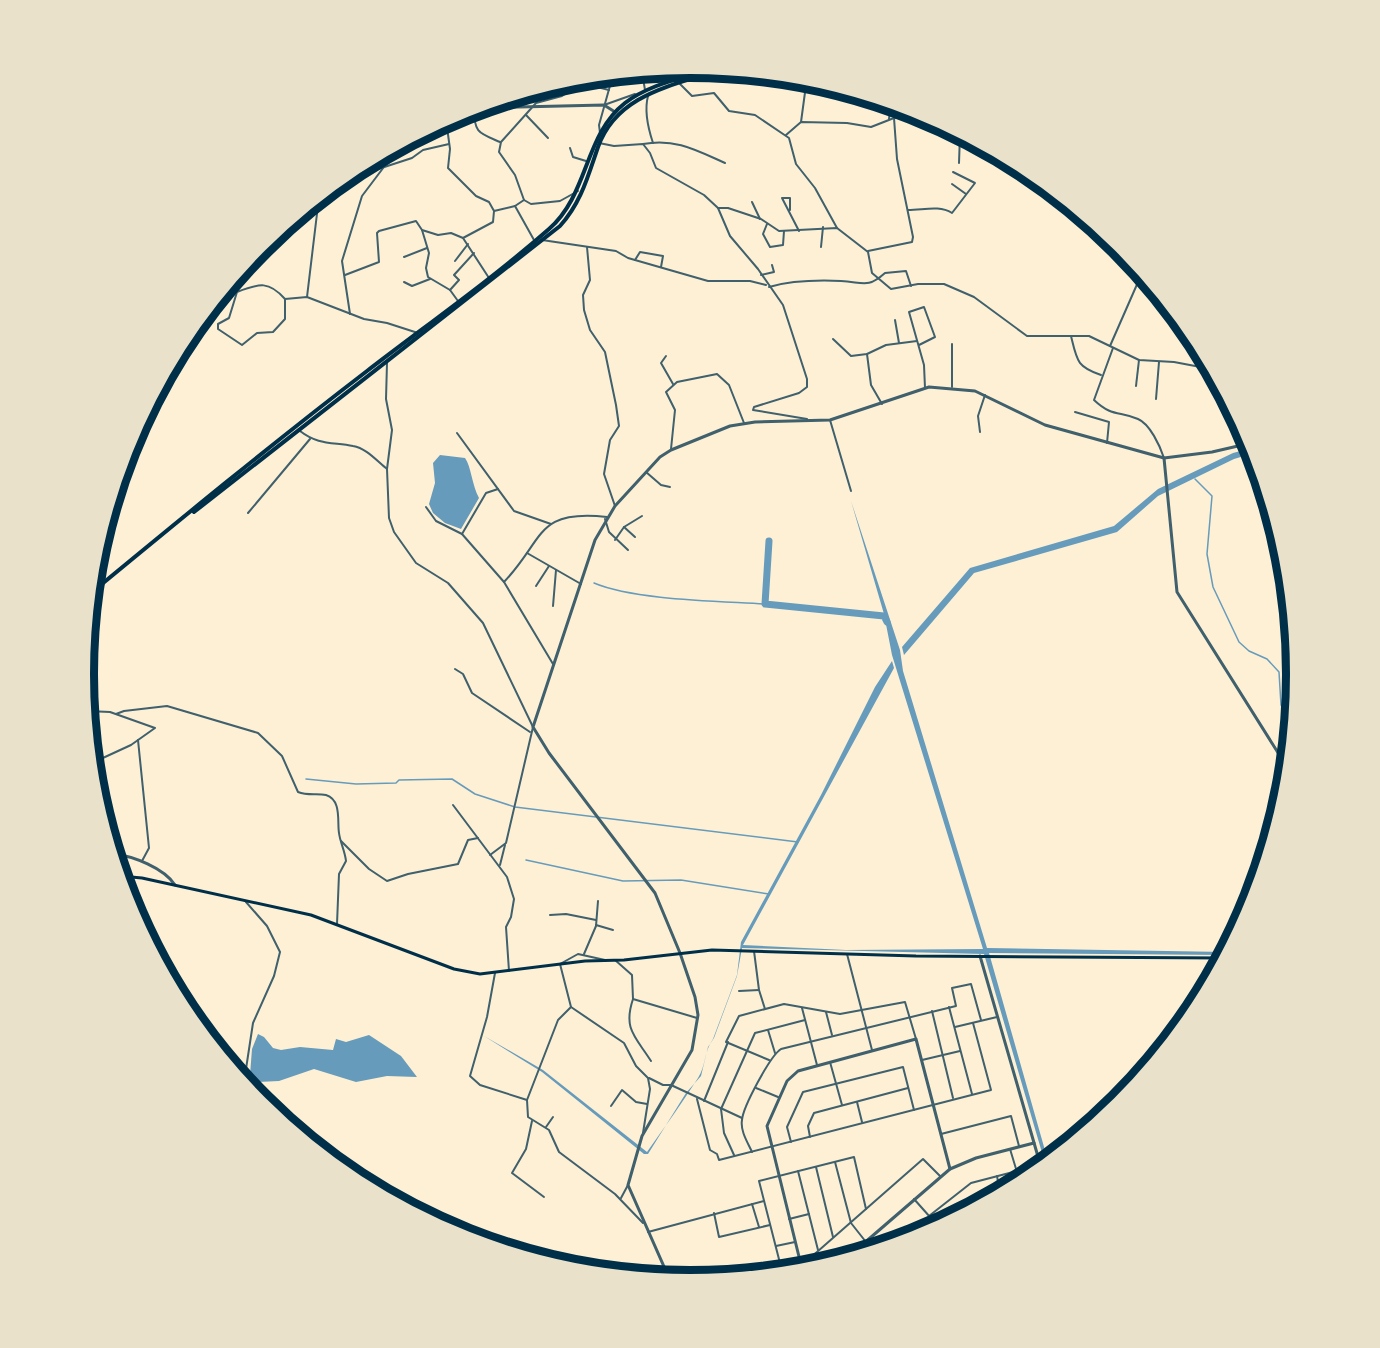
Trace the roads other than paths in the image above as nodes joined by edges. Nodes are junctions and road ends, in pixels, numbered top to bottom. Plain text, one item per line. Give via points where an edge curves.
1 (688, 78) edge
2 (692, 78) edge
3 (644, 80) edge
4 (679, 82) junction
5 (611, 83) edge
6 (593, 86) edge
7 (805, 89) edge
8 (571, 90) edge
9 (609, 90) junction
10 (647, 93) junction
11 (604, 105) junction
12 (505, 108) edge
13 (615, 112) junction
14 (890, 113) edge
15 (526, 115) junction
16 (901, 117) edge
17 (894, 118) junction
18 (474, 119) edge
19 (889, 120) junction
20 (801, 122) junction
21 (447, 130) edge
22 (600, 133) junction
23 (786, 135) junction
24 (548, 138) dead end
25 (501, 142) junction
26 (960, 142) edge
27 (597, 143) junction
28 (653, 143) junction
29 (449, 144) junction
30 (643, 144) junction
31 (570, 148) dead end
32 (391, 159) edge
33 (588, 162) junction
34 (724, 163) dead end
35 (959, 163) dead end
36 (387, 164) junction
37 (369, 172) edge
38 (953, 172) dead end
39 (952, 184) dead end
40 (578, 191) junction
41 (966, 194) junction
42 (524, 200) junction
43 (752, 202) dead end
44 (515, 206) junction
45 (718, 208) junction
46 (318, 209) edge
47 (790, 210) dead end
48 (908, 210) junction
49 (494, 211) junction
50 (760, 219) junction
51 (767, 224) junction
52 (823, 227) junction
53 (837, 228) junction
54 (422, 230) junction
55 (784, 231) junction
56 (799, 231) junction
57 (463, 238) junction
58 (543, 240) junction
59 (534, 241) junction
60 (468, 244) junction
61 (587, 247) junction
62 (821, 247) dead end
63 (427, 248) junction
64 (868, 252) junction
65 (474, 253) junction
66 (404, 257) dead end
67 (635, 260) junction
68 (454, 261) dead end
69 (772, 266) dead end
70 (661, 268) junction
71 (345, 274) junction
72 (761, 275) junction
73 (430, 279) junction
74 (489, 279) junction
75 (878, 281) junction
76 (404, 282) dead end
77 (1138, 282) edge
78 (768, 286) junction
79 (911, 286) junction
80 (450, 290) junction
81 (307, 297) junction
82 (285, 299) junction
83 (459, 302) junction
84 (351, 314) junction
85 (895, 320) dead end
86 (418, 333) junction
87 (1071, 336) junction
88 (833, 339) dead end
89 (899, 343) junction
90 (918, 343) junction
91 (952, 344) dead end
92 (1111, 347) junction
93 (867, 354) junction
94 (666, 356) dead end
95 (1138, 360) junction
96 (387, 361) junction
97 (1159, 362) junction
98 (1201, 368) edge
99 (1101, 375) junction
100 (673, 384) junction
101 (1136, 386) dead end
102 (952, 387) junction
103 (925, 388) junction
104 (985, 395) junction
105 (1156, 399) dead end
106 (882, 404) junction
107 (1075, 412) dead end
108 (830, 420) junction
109 (818, 422) junction
110 (744, 423) junction
111 (298, 430) junction
112 (980, 432) dead end
113 (457, 433) dead end
114 (310, 439) junction
115 (1107, 443) junction
116 (1241, 445) edge
117 (671, 450) junction
118 (1164, 458) junction
119 (387, 469) junction
120 (646, 472) junction
121 (670, 487) dead end
122 (498, 488) junction
123 (851, 491) dead end
124 (615, 506) junction
125 (426, 507) dead end
126 (248, 513) dead end
127 (185, 516) junction
128 (642, 516) dead end
129 (606, 518) junction
130 (551, 524) junction
131 (624, 527) junction
132 (462, 534) junction
133 (635, 537) dead end
134 (615, 540) junction
135 (628, 550) dead end
136 (527, 553) junction
137 (549, 566) junction
138 (556, 570) junction
139 (504, 582) junction
140 (581, 584) junction
141 (101, 586) edge
142 (536, 586) dead end
143 (553, 606) dead end
144 (553, 664) junction
145 (455, 669) dead end
146 (95, 712) edge
147 (116, 714) junction
148 (533, 727) junction
149 (530, 732) junction
150 (138, 740) junction
151 (1280, 756) edge
152 (100, 759) edge
153 (453, 805) dead end
154 (478, 837) junction
155 (341, 841) junction
156 (506, 843) junction
157 (490, 855) junction
158 (123, 856) edge
159 (142, 862) junction
160 (500, 866) junction
161 (130, 878) edge
162 (175, 886) junction
163 (598, 901) dead end
164 (246, 902) junction
165 (550, 915) dead end
166 (596, 920) junction
167 (337, 924) junction
168 (596, 925) junction
169 (613, 930) dead end
170 (754, 951) junction
171 (680, 953) junction
172 (584, 954) junction
173 (847, 954) junction
174 (980, 956) junction
175 (1214, 958) edge
176 (605, 960) junction
177 (615, 960) junction
178 (560, 964) junction
179 (509, 971) junction
180 (495, 973) junction
181 (759, 990) junction
182 (739, 992) dead end
183 (633, 999) junction
184 (571, 1007) junction
185 (950, 1007) junction
186 (802, 1008) junction
187 (765, 1009) junction
188 (862, 1010) junction
189 (932, 1011) junction
190 (826, 1012) junction
191 (910, 1016) junction
192 (997, 1017) junction
193 (697, 1018) junction
194 (805, 1020) junction
195 (981, 1020) junction
196 (973, 1023) junction
197 (866, 1027) junction
198 (955, 1027) junction
199 (768, 1030) junction
200 (832, 1035) junction
201 (916, 1039) junction
202 (728, 1042) junction
203 (811, 1042) junction
204 (748, 1051) junction
205 (872, 1051) junction
206 (960, 1051) junction
207 (775, 1053) junction
208 (943, 1055) junction
209 (769, 1060) junction
210 (922, 1060) junction
211 (651, 1061) dead end
212 (830, 1061) junction
213 (817, 1065) junction
214 (246, 1071) edge
215 (648, 1078) junction
216 (836, 1084) junction
217 (672, 1086) junction
218 (756, 1088) junction
219 (908, 1088) junction
220 (972, 1095) junction
221 (778, 1097) junction
222 (697, 1099) junction
223 (527, 1100) junction
224 (954, 1100) junction
225 (704, 1101) junction
226 (857, 1102) junction
227 (647, 1104) junction
228 (842, 1105) junction
229 (933, 1105) junction
230 (610, 1106) dead end
231 (721, 1109) junction
232 (914, 1110) junction
233 (553, 1117) dead end
234 (742, 1118) junction
235 (532, 1121) junction
236 (862, 1124) junction
237 (546, 1127) junction
238 (941, 1134) junction
239 (642, 1136) junction
240 (810, 1137) junction
241 (791, 1142) junction
242 (1034, 1143) junction
243 (1019, 1146) junction
244 (771, 1147) junction
245 (1010, 1149) junction
246 (752, 1152) junction
247 (734, 1156) junction
248 (1038, 1158) edge
249 (835, 1162) junction
250 (816, 1167) junction
251 (950, 1169) junction
252 (1017, 1171) joint
253 (798, 1172) junction
254 (997, 1176) junction
255 (778, 1177) junction
256 (940, 1177) junction
257 (998, 1184) edge
258 (628, 1185) junction
259 (544, 1197) dead end
260 (914, 1199) junction
261 (621, 1200) junction
262 (764, 1201) junction
263 (752, 1204) junction
264 (866, 1209) junction
265 (714, 1214) junction
266 (809, 1214) junction
267 (929, 1216) junction
268 (789, 1219) junction
269 (932, 1219) edge
270 (643, 1223) junction
271 (851, 1223) junction
272 (770, 1225) junction
273 (759, 1227) junction
274 (648, 1232) junction
275 (834, 1237) junction
276 (795, 1242) junction
277 (866, 1242) joint
278 (776, 1246) junction
279 (819, 1250) junction
280 (812, 1258) edge
281 (800, 1260) edge
282 (779, 1263) edge
283 (665, 1269) edge

1 - 4 highway
2 - 4 highway
3 - 10 street
4 - 10 highway
4 - 23 street via 692,96 714,93 729,111 754,115
5 - 9 street
6 - 9 street
7 - 20 street
8 - 15 street via 536,103
9 - 11 street
10 - 11 street
10 - 13 highway
10 - 27 highway via 619,113
10 - 28 street
11 - 12 street
11 - 13 street
11 - 22 street
13 - 22 highway
14 - 19 street
15 - 24 street
15 - 25 street
16 - 17 street
17 - 19 street
17 - 48 street via 897,159
18 - 25 street via 480,134
19 - 20 street via 871,127
20 - 23 street
21 - 29 street
22 - 27 highway
23 - 53 street via 792,143 796,164 815,188
25 - 42 street via 498,152 515,175
26 - 35 street
27 - 30 street
27 - 33 highway
27 - 58 highway via 579,201
28 - 30 street
28 - 34 street via 682,143
29 - 36 street
29 - 49 street via 449,170 476,196 489,202
30 - 45 street via 656,168 704,195
31 - 33 street via 573,157
32 - 36 street
33 - 40 highway
36 - 37 street
36 - 71 street via 362,196 342,261
38 - 41 street via 975,183
39 - 41 street
40 - 42 street via 560,201 531,204
40 - 59 highway via 562,217
41 - 48 street via 952,213 932,208
42 - 44 street
43 - 50 street
44 - 49 street
44 - 59 street
45 - 50 street
45 - 72 street via 730,236
46 - 81 street
47 - 56 street
48 - 64 street via 912,242
49 - 57 street via 493,222
50 - 51 street
51 - 55 street
51 - 55 street via 763,234 770,247 783,245
52 - 53 street
52 - 56 street
52 - 62 street
53 - 64 street
54 - 57 street via 438,235 455,233
54 - 63 street
54 - 71 street via 416,221 379,231 379,262
55 - 56 street
57 - 60 street
58 - 59 street
58 - 61 street
58 - 96 highway
59 - 74 highway
60 - 65 street
60 - 68 street
61 - 67 street via 616,251
61 - 124 street via 590,280 583,295 584,310 590,330 605,352 619,426 610,440 604,474
63 - 66 street
63 - 73 street via 426,271
64 - 75 street via 872,273
65 - 74 street
65 - 80 street via 454,275 459,280
67 - 70 street
67 - 70 street via 640,252 663,256
69 - 72 street via 774,272
70 - 78 street via 708,281 750,281
71 - 84 street
72 - 78 street
73 - 76 street via 412,286
73 - 80 street
74 - 83 highway
75 - 78 street via 859,285 842,281
75 - 79 street via 891,289
75 - 79 street via 885,273 906,271
77 - 92 street
78 - 109 street via 783,305 807,383 799,393 753,410
79 - 87 street via 932,282 955,288 997,312 1027,336
80 - 83 street
81 - 82 street
81 - 84 street
82 - 82 street via 266,284 237,292 229,318 218,324 219,329 242,345 257,333 273,332 285,319
83 - 86 highway
84 - 86 street
85 - 89 street
86 - 127 highway
87 - 92 street via 1089,336
87 - 99 street via 1078,362
88 - 93 street via 851,356
89 - 90 street
89 - 93 street
90 - 90 street via 909,312 924,307 935,337
90 - 103 street
91 - 102 street
92 - 95 street
92 - 99 street
93 - 106 street via 871,384
94 - 100 street via 661,363
95 - 97 street
95 - 101 street
96 - 111 highway
96 - 119 street via 386,399 392,430
97 - 98 street
97 - 105 street
99 - 118 street via 1094,400 1115,415 1143,422 1160,444
100 - 110 street via 717,374 729,385
100 - 117 street via 666,392 675,410
102 - 103 street
102 - 104 street
103 - 106 street
104 - 112 street via 978,416
104 - 115 street via 1045,425
106 - 108 street
107 - 115 street via 1109,422
108 - 109 street
108 - 123 street
109 - 110 street
110 - 117 street
111 - 114 street
111 - 127 highway
113 - 122 street
114 - 119 street via 361,449
114 - 126 street
115 - 118 street
116 - 118 street
117 - 120 street
118 - 151 street via 1178,592
119 - 148 street via 388,518 394,532 416,563 448,583 483,623
120 - 121 street
120 - 124 street
122 - 130 street via 514,511
122 - 132 street via 486,494
124 - 129 street
125 - 132 street via 436,521
127 - 141 highway
128 - 131 street
129 - 130 street via 581,513
129 - 134 street
129 - 140 street
130 - 136 street
131 - 133 street
131 - 134 street
132 - 139 street
134 - 135 street
136 - 137 street
136 - 139 street
137 - 138 street
137 - 142 street
138 - 140 street
138 - 143 street
139 - 144 street
140 - 144 street
144 - 148 street
145 - 149 street via 463,674 472,693
146 - 147 street
147 - 150 street via 155,728
147 - 155 street via 167,706 258,733 282,756 298,792 332,799 337,808
148 - 149 street
148 - 171 street via 648,884
149 - 156 street
150 - 152 street
150 - 159 street via 149,848
153 - 154 street
154 - 155 street via 468,840 458,864 404,875 393,881 381,879
154 - 157 street
155 - 167 street via 346,861 338,880
156 - 157 street
156 - 160 street
157 - 160 street
158 - 159 street
159 - 162 street via 170,878
160 - 179 street via 514,899 506,927
161 - 162 main road
162 - 164 main road
163 - 166 street
164 - 167 main road
164 - 214 street via 267,926 280,952 274,976 252,1023
165 - 166 street
166 - 168 street
167 - 180 main road via 454,969
168 - 169 street
168 - 172 street
170 - 171 main road
170 - 173 main road
170 - 181 street
171 - 177 main road
171 - 193 street via 695,997
172 - 176 street
172 - 178 street
173 - 174 main road
173 - 188 street
174 - 175 main road
174 - 192 street
176 - 177 main road
176 - 178 main road
177 - 183 street via 632,975
178 - 179 main road
178 - 184 street
179 - 180 main road
180 - 223 street via 488,1017 470,1076 480,1085
181 - 182 street
181 - 187 street
183 - 193 street
183 - 211 street via 628,1024
184 - 215 street via 624,1043 636,1066
184 - 223 street via 558,1020
185 - 189 street
185 - 195 street via 956,1006 952,988 970,984
185 - 198 street
186 - 187 street via 784,1004
186 - 190 street
186 - 194 street
187 - 202 street via 737,1017
188 - 190 street
188 - 191 street via 905,1002
188 - 197 street
189 - 191 street
189 - 208 street
190 - 200 street
191 - 197 street
191 - 201 street
192 - 195 street
192 - 242 street
193 - 217 street via 692,1050
194 - 199 street
194 - 203 street
195 - 196 street
196 - 198 street
196 - 220 street via 991,1090
197 - 200 street
197 - 205 street
198 - 206 street
199 - 204 street via 755,1033
199 - 207 street
200 - 203 street
201 - 205 street
201 - 210 street
202 - 204 street
202 - 225 street
203 - 207 street
203 - 213 street
204 - 209 street
204 - 231 street
205 - 212 street
206 - 208 street
206 - 220 street
207 - 209 street
208 - 210 street
208 - 224 street
209 - 218 street
210 - 229 street
212 - 213 street
212 - 216 street
213 - 221 street via 792,1075
215 - 217 street
215 - 227 street
216 - 219 street via 903,1067
216 - 228 street
216 - 241 street via 803,1092 787,1126
217 - 222 street
217 - 239 street
218 - 221 street
218 - 234 street
219 - 226 street
219 - 232 street
220 - 224 street
221 - 244 street via 767,1126
222 - 225 street
222 - 247 street via 710,1150 719,1160
223 - 235 street
224 - 229 street
225 - 231 street
226 - 228 street
226 - 236 street
227 - 230 street via 636,1102 622,1090
227 - 239 street
228 - 240 street via 814,1113 808,1126
229 - 232 street
229 - 238 street
231 - 234 street
231 - 247 street via 724,1133
232 - 236 street
233 - 237 street
234 - 246 street via 742,1129
235 - 237 street
235 - 259 street via 525,1149 512,1173
236 - 240 street
237 - 261 street via 559,1152
238 - 243 street via 1011,1116
238 - 251 street
239 - 258 street
240 - 241 street
241 - 244 street
242 - 243 street
242 - 248 street
243 - 245 street
244 - 246 street
244 - 255 street
245 - 251 street
245 - 252 street
246 - 247 street
249 - 250 street
249 - 264 street via 854,1157
249 - 271 street
250 - 253 street
250 - 275 street
251 - 256 street
252 - 254 street
253 - 255 street
253 - 266 street
254 - 257 street
254 - 267 street via 962,1188
255 - 262 street via 759,1181
255 - 268 street
256 - 260 street
256 - 264 street via 923,1159
258 - 261 street
258 - 270 street
260 - 267 street
260 - 277 street
261 - 270 street
262 - 263 street
262 - 272 street
263 - 265 street
263 - 273 street
264 - 271 street
265 - 273 street via 719,1237
265 - 274 street
266 - 268 street
266 - 279 street
267 - 269 street
268 - 276 street
270 - 274 street
271 - 275 street
271 - 277 street
272 - 273 street
272 - 278 street
274 - 283 street
275 - 279 street
276 - 278 street
276 - 281 street
278 - 282 street
279 - 280 street

